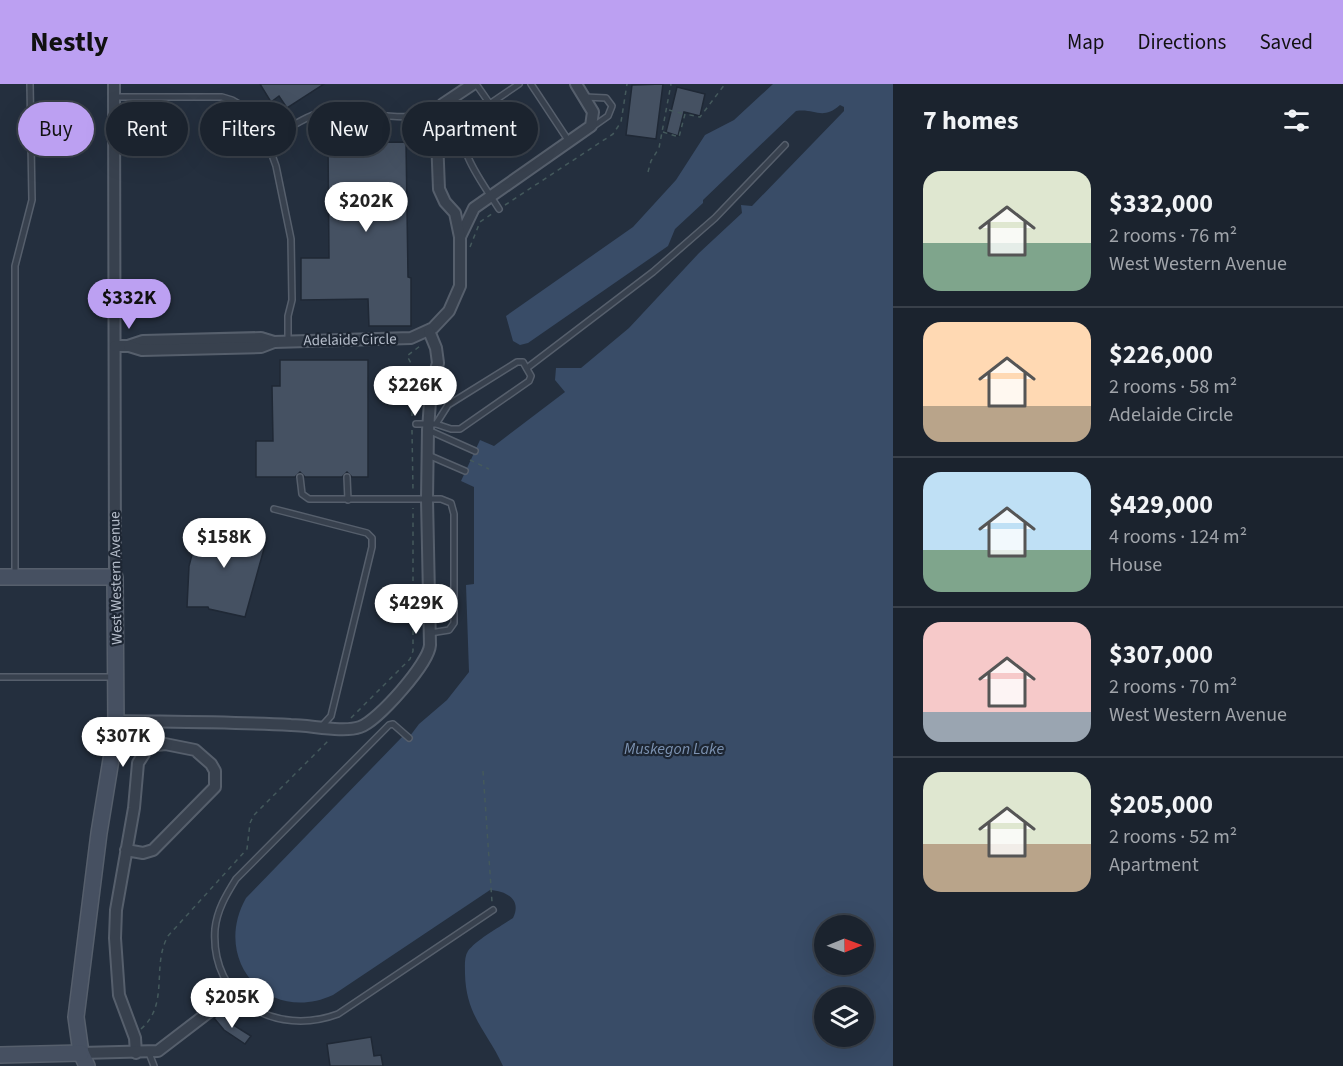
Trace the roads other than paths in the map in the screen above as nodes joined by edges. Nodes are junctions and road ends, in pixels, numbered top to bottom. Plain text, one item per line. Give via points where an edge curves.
1 (30, 84) edge
2 (114, 84) edge
3 (474, 84) edge
4 (519, 84) edge
5 (531, 84) edge
6 (576, 84) edge
7 (585, 97) junction
8 (115, 98) junction
9 (234, 102) edge
10 (449, 102) edge
11 (488, 102) edge
12 (493, 102) edge
13 (402, 118) edge
14 (296, 126) edge
15 (587, 131) junction
16 (570, 143) junction
17 (785, 144) dead end
18 (272, 156) edge
19 (437, 156) edge
20 (468, 156) edge
21 (491, 196) junction
22 (449, 206) junction
23 (476, 207) junction
24 (498, 209) dead end
25 (460, 237) junction
26 (429, 331) junction
27 (288, 342) junction
28 (115, 346) junction
29 (527, 368) junction
30 (416, 424) dead end
31 (431, 426) junction
32 (475, 451) dead end
33 (428, 455) junction
34 (465, 471) dead end
35 (300, 477) dead end
36 (348, 477) dead end
37 (427, 499) junction
38 (348, 500) junction
39 (274, 509) dead end
40 (8, 577) edge
41 (115, 577) junction
42 (430, 633) junction
43 (0, 677) edge
44 (118, 677) junction
45 (116, 721) junction
46 (321, 726) junction
47 (409, 738) dead end
48 (126, 850) junction
49 (493, 910) road end
50 (235, 992) junction
51 (136, 1053) junction
52 (149, 1053) junction
53 (0, 1055) edge
54 (84, 1060) edge
55 (154, 1066) edge

1 - 40 lane via 32,200 15,266
2 - 8 street, West Western Avenue
3 - 10 street
3 - 11 lane
4 - 12 lane
5 - 16 lane
6 - 7 street
7 - 15 street via 594,115
7 - 15 lane via 606,98 612,106 608,116
8 - 9 lane via 227,98
8 - 28 street, West Western Avenue
13 - 14 lane via 371,113 320,113
15 - 16 street
16 - 21 street
17 - 29 lane via 702,229 653,272
18 - 27 lane via 291,239
19 - 22 street via 438,184
20 - 21 lane
21 - 23 street
21 - 24 lane
22 - 23 street via 463,211
22 - 25 street via 456,216
23 - 25 street
25 - 26 street via 459,290 444,318
26 - 27 street, Adelaide Circle via 403,339
26 - 31 street via 438,363 431,387
27 - 28 street, Adelaide Circle via 143,341
28 - 41 street, West Western Avenue
29 - 31 lane via 523,362 517,362 448,405
29 - 31 lane via 529,381 465,426
30 - 31 lane
31 - 32 lane
31 - 33 street
33 - 34 lane
33 - 37 street
35 - 38 lane via 306,498
36 - 38 lane
37 - 38 lane
37 - 42 street
37 - 42 lane via 447,500 454,514 454,623 449,630
39 - 46 lane via 367,533 372,538 331,716
40 - 41 street
41 - 44 street, West Western Avenue
42 - 46 street via 426,661 375,718 356,728
43 - 44 lane
44 - 45 street, West Western Avenue
45 - 46 street
45 - 54 street, West Western Avenue via 77,1000 76,1030
47 - 50 lane via 393,724 389,725 236,879 222,901 215,944 219,962
48 - 48 street via 153,850 215,787 215,771 198,752 160,743 146,748 138,763
48 - 51 street via 116,910 115,949 119,994 135,1038
49 - 50 lane via 338,1014 319,1021 279,1020 250,1008
50 - 52 street via 165,1047
51 - 52 street
51 - 54 street
52 - 55 lane
53 - 54 street

